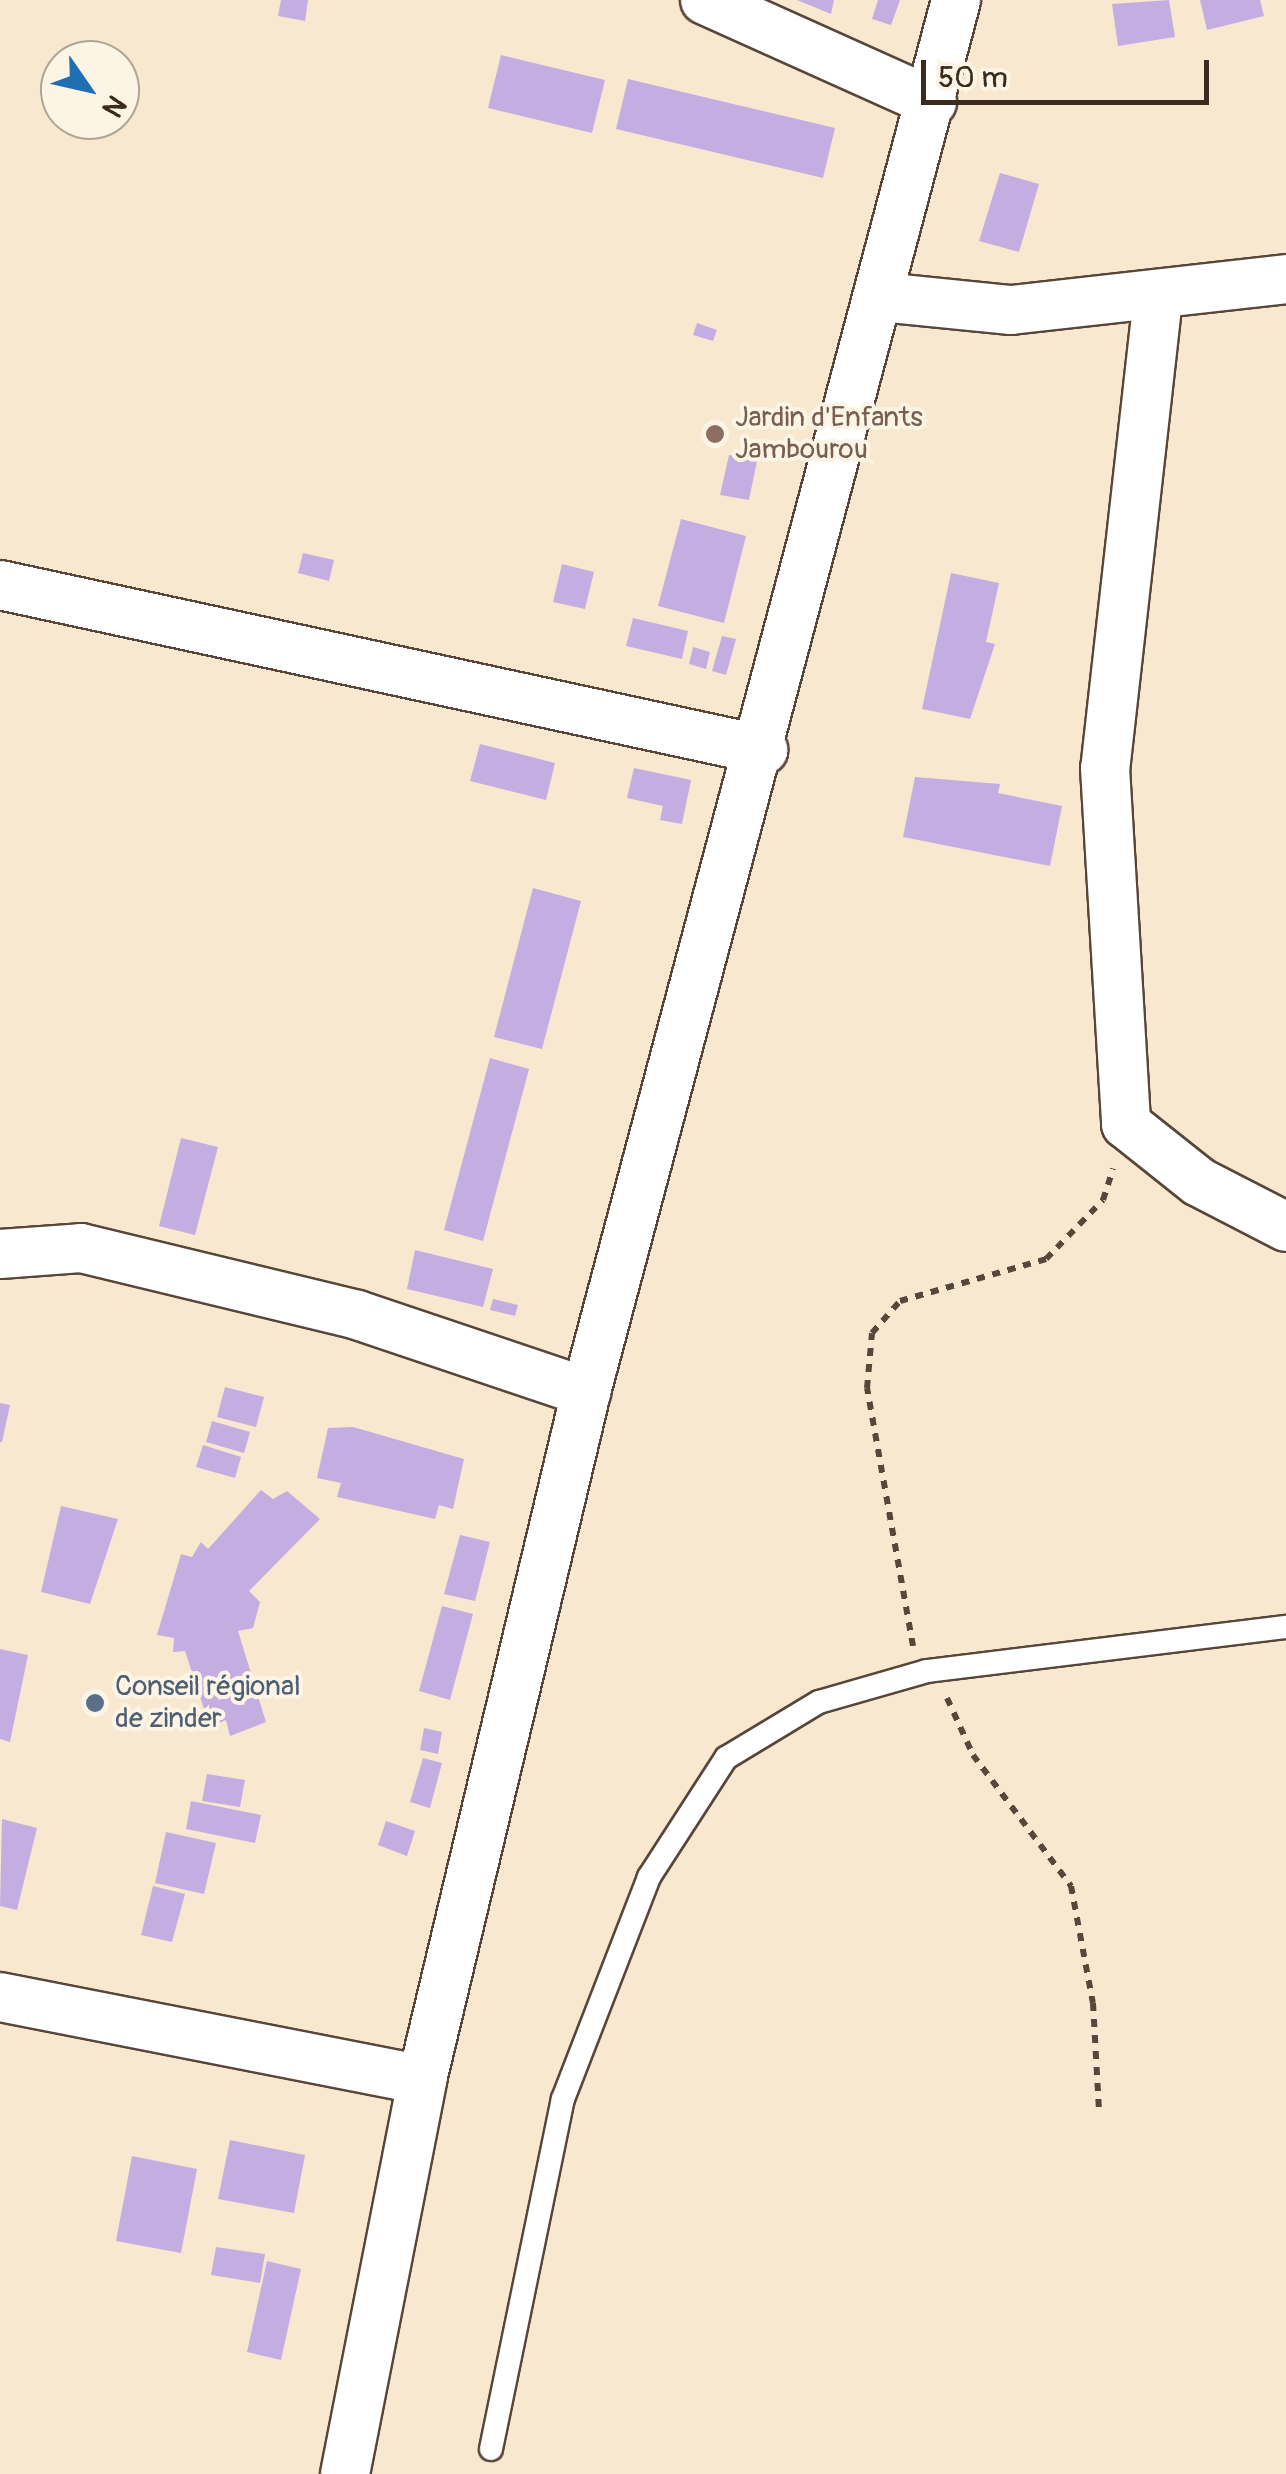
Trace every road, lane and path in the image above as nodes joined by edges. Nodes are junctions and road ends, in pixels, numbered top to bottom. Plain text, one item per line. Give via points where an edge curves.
1 (704, 0) edge
2 (956, 0) edge
3 (932, 102) junction
4 (1286, 279) edge
5 (881, 297) junction
6 (1158, 298) junction
7 (0, 585) edge
8 (763, 750) junction
9 (1126, 1124) junction
10 (1286, 1227) edge
11 (0, 1254) edge
12 (586, 1392) junction
13 (1286, 1627) edge
14 (927, 1672) junction
15 (0, 1996) edge
16 (422, 2080) junction
17 (1099, 2112) dead end
18 (490, 2449) dead end
19 (345, 2474) edge

1 - 3 street
2 - 3 street
3 - 5 street
4 - 6 street
5 - 6 street via 1012,310
5 - 8 street
6 - 9 street via 1105,768
7 - 8 street
8 - 12 street
9 - 10 street via 1198,1182
9 - 14 path via 1103,1200 1046,1259 900,1301 872,1333 867,1388 908,1637
11 - 12 street via 81,1248 358,1315
12 - 16 street
13 - 14 lane
14 - 17 path via 973,1755 1071,1886 1092,2003
14 - 18 lane via 819,1702 726,1758 650,1878 563,2098
15 - 16 street
16 - 19 street

